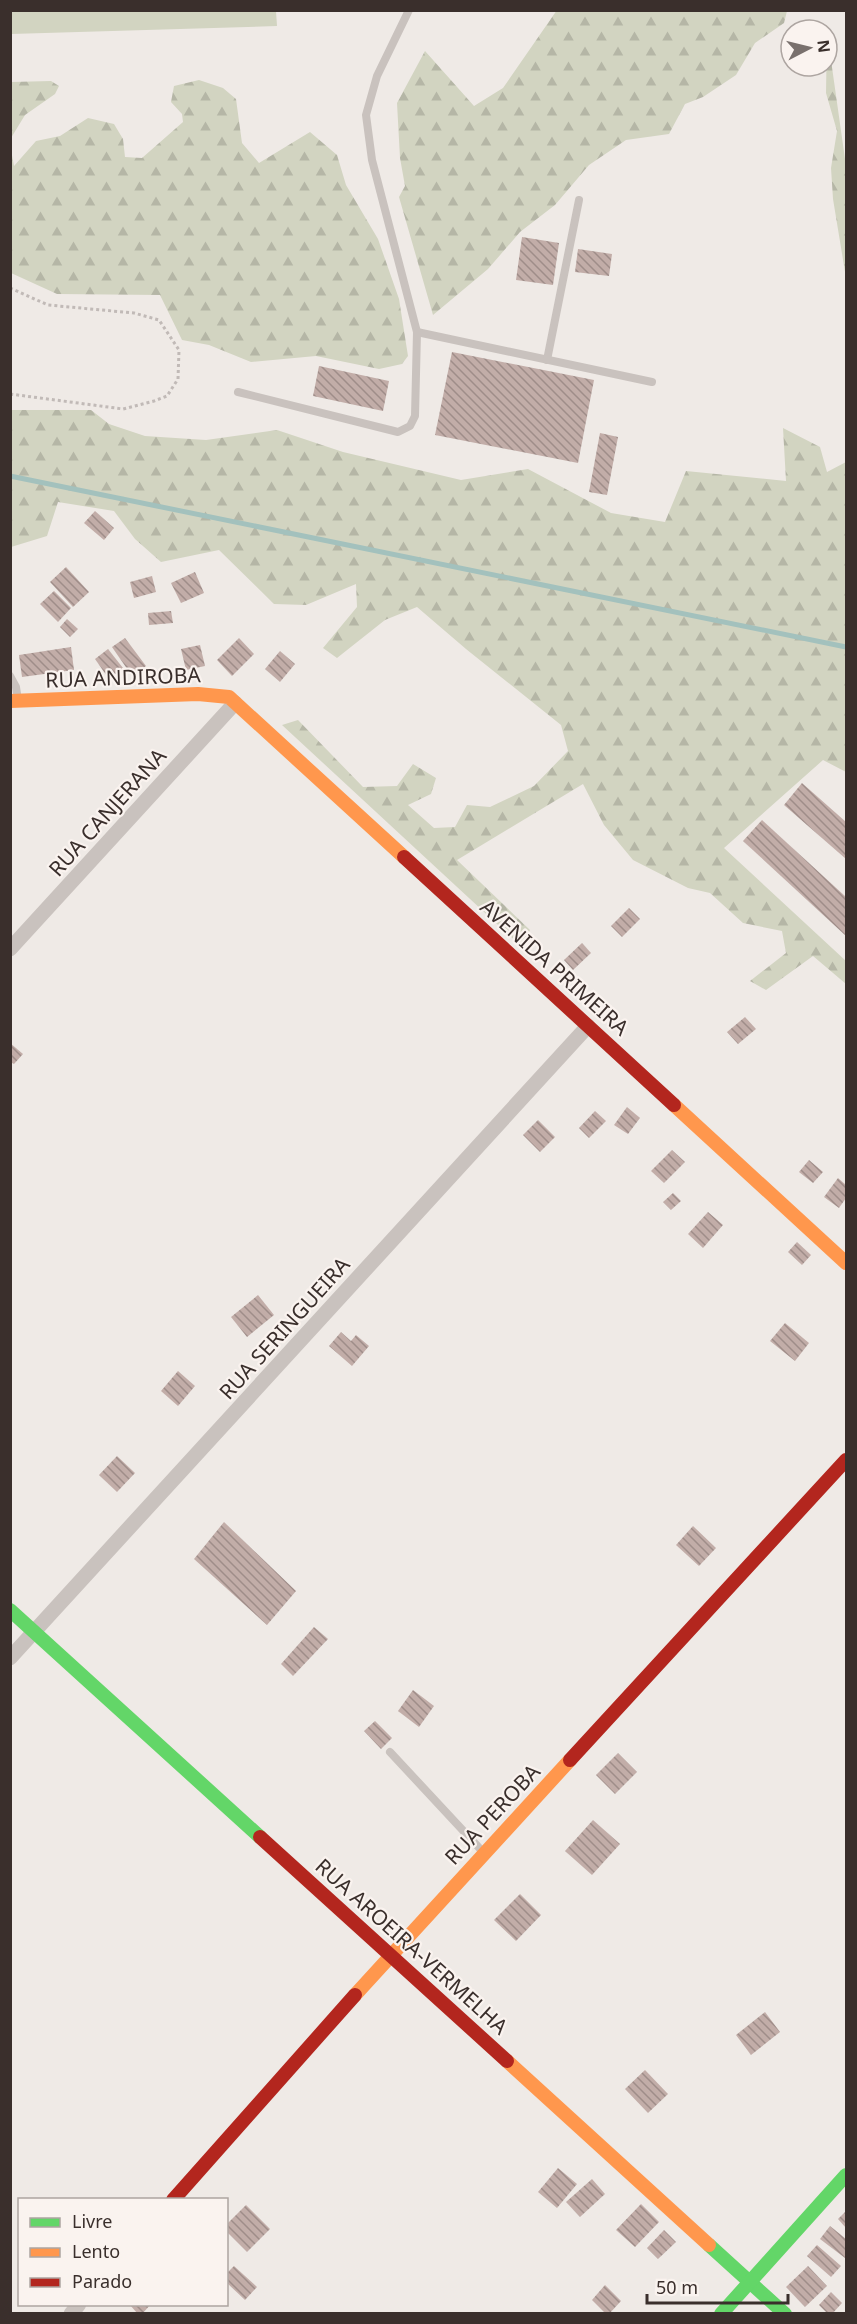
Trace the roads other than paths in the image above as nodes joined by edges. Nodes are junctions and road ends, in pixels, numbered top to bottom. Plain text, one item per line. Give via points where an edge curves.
1 (409, 10) edge
2 (579, 200) dead end
3 (417, 332) junction
4 (547, 360) junction
5 (652, 382) dead end
6 (238, 392) dead end
7 (10, 676) edge
8 (14, 701) edge
9 (235, 703) junction
10 (10, 949) edge
11 (588, 1026) junction
12 (846, 1263) edge
13 (846, 1460) edge
14 (10, 1610) edge
15 (35, 1632) junction
16 (10, 1658) edge
17 (390, 1752) dead end
18 (484, 1854) junction
19 (390, 1955) junction
20 (846, 2175) edge
21 (174, 2198) edge
22 (750, 2282) junction
23 (721, 2313) edge
24 (785, 2313) edge

1 - 3 lane via 377,76 366,114 372,160
2 - 4 lane
3 - 4 lane
3 - 6 lane via 415,416 410,426 398,432
4 - 5 lane
7 - 8 lane via 16,687
8 - 9 street, RUA ANDIROBA via 198,694 228,698
9 - 10 street, RUA CANJERANA
9 - 11 street, AVENIDA PRIMEIRA
11 - 12 street, AVENIDA PRIMEIRA
11 - 15 street, RUA SERINGUEIRA
13 - 18 street, RUA PEROBA
14 - 15 street, RUA AROEIRA-VERMELHA
15 - 16 street, RUA SERINGUEIRA
15 - 19 street, RUA AROEIRA-VERMELHA
17 - 18 lane
18 - 19 street, RUA PEROBA
19 - 21 street, RUA PEROBA
19 - 22 street, RUA AROEIRA-VERMELHA
20 - 22 street
22 - 23 street
22 - 24 street, RUA AROEIRA-VERMELHA

